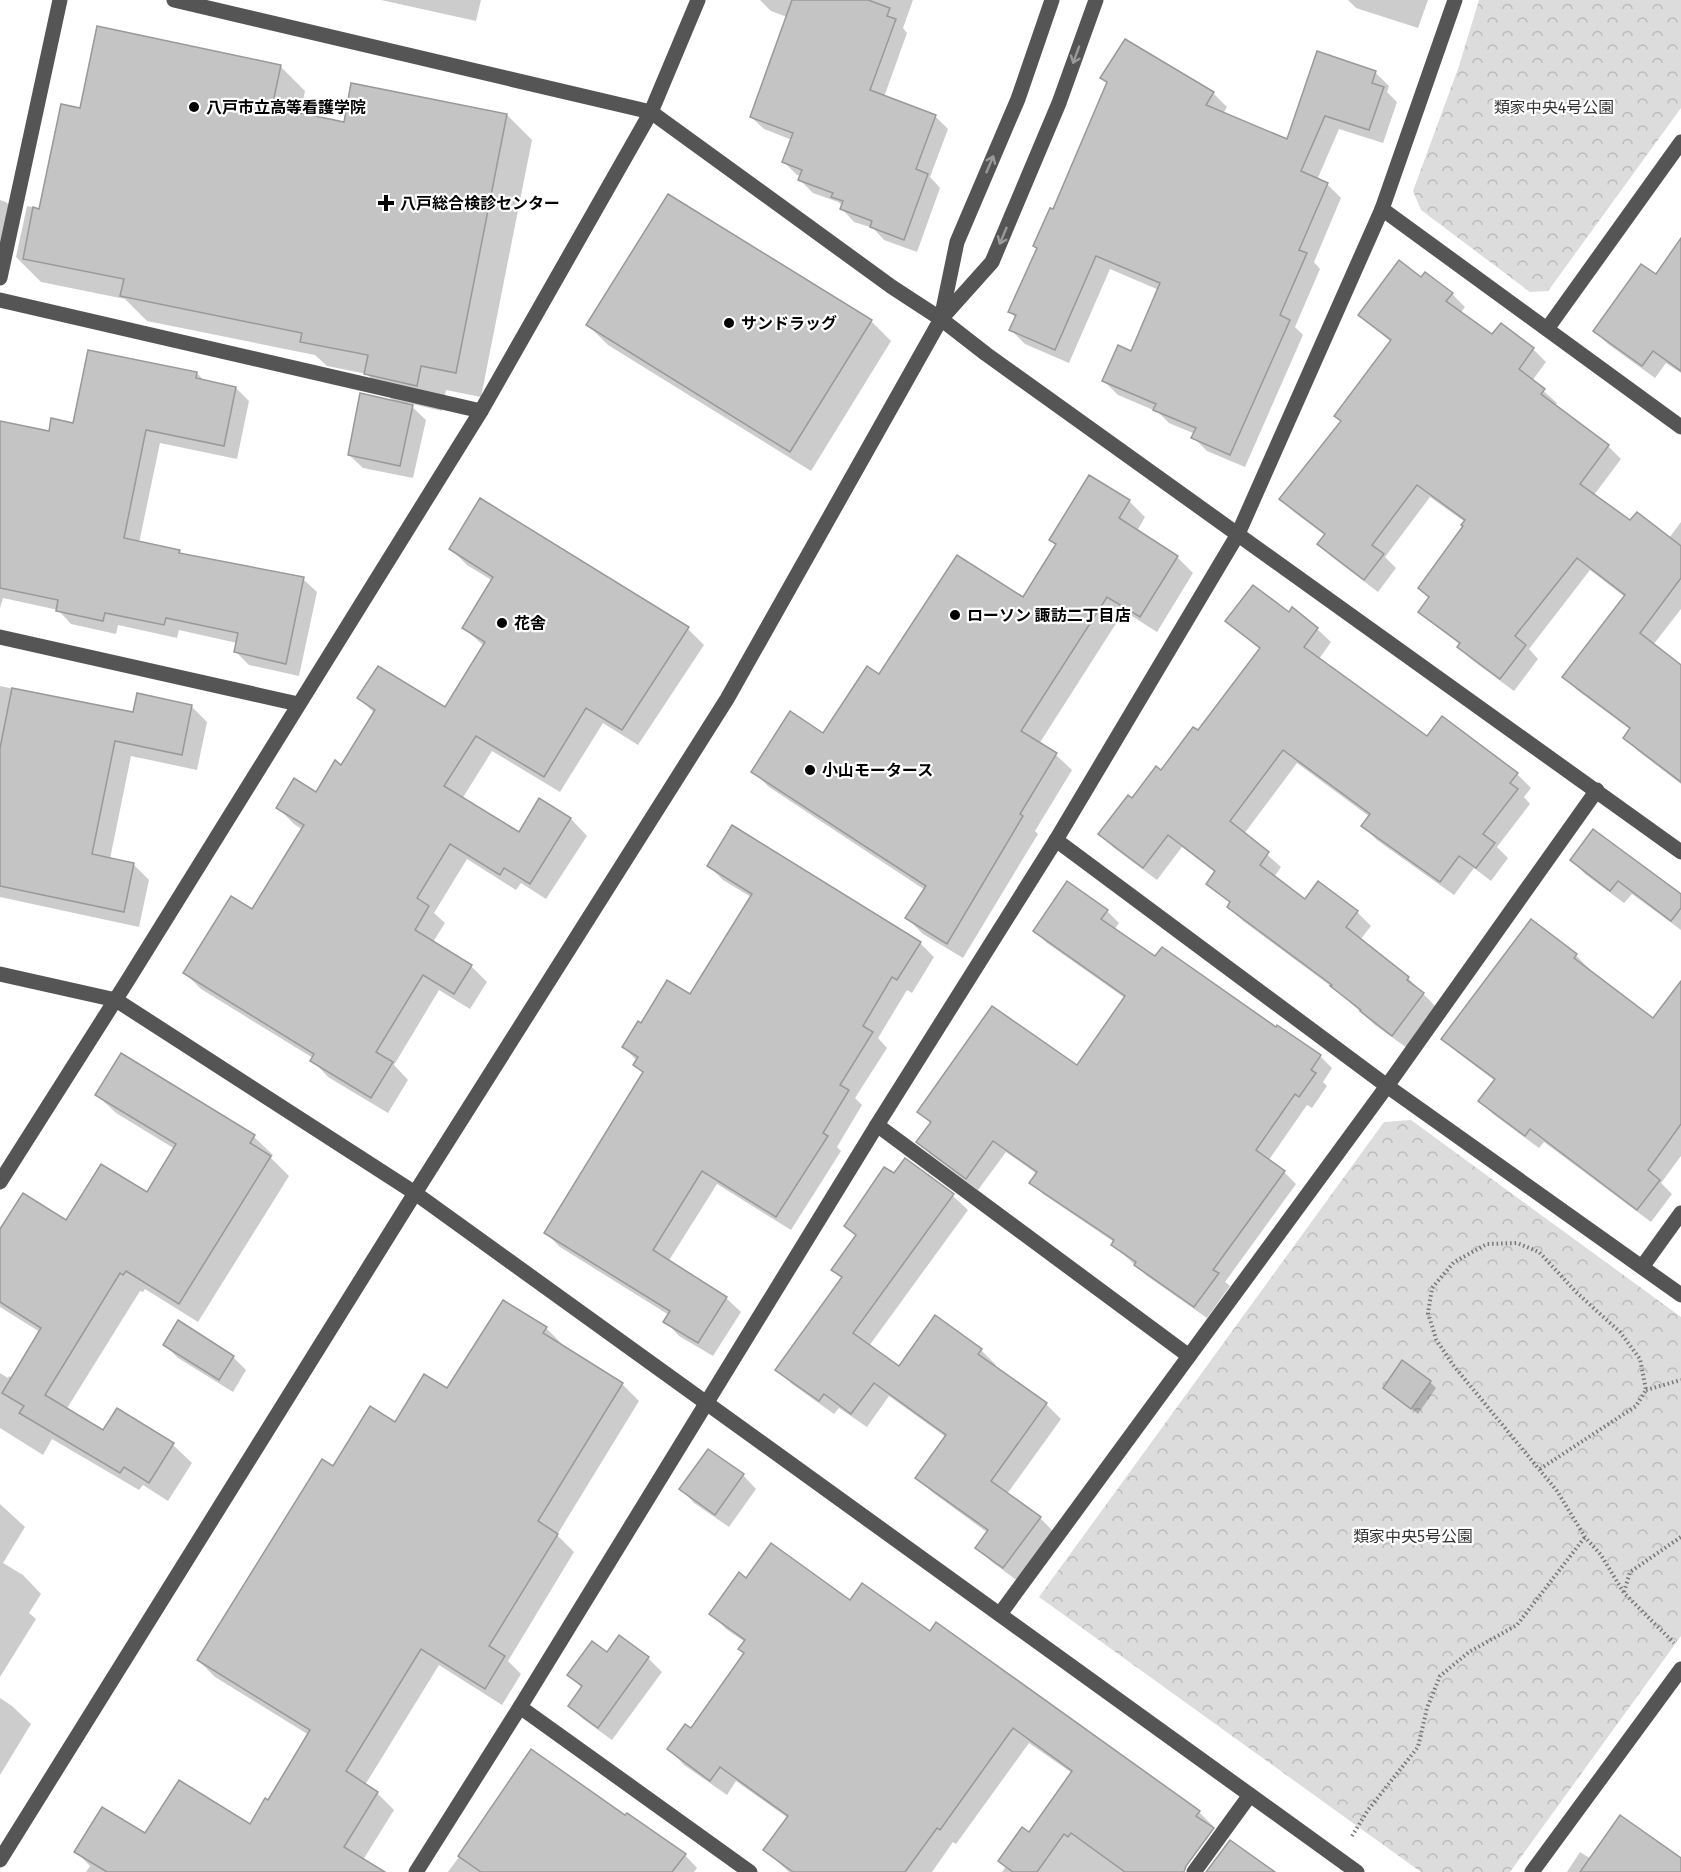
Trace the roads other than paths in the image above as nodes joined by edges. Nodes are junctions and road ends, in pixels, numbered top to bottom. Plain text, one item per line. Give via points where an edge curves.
1 (60, 0) edge
2 (174, 0) edge
3 (698, 0) edge
4 (1052, 0) edge
5 (1096, 0) edge
6 (1455, 0) edge
7 (651, 112) junction
8 (1681, 142) edge
9 (1382, 209) junction
10 (0, 278) edge
11 (0, 300) edge
12 (942, 319) junction
13 (1547, 329) junction
14 (481, 411) junction
15 (1681, 427) edge
16 (1238, 534) junction
17 (0, 637) edge
18 (298, 704) junction
19 (1597, 790) junction
20 (1056, 840) junction
21 (1681, 852) edge
22 (0, 974) edge
23 (116, 1000) junction
24 (1387, 1086) junction
25 (877, 1125) junction
26 (0, 1182) edge
27 (415, 1193) junction
28 (1681, 1214) edge
29 (1642, 1267) junction
30 (1681, 1295) edge
31 (1189, 1356) junction
32 (705, 1404) junction
33 (1000, 1614) junction
34 (1681, 1669) edge
35 (520, 1707) junction
36 (1250, 1795) junction
37 (0, 1860) edge
38 (416, 1872) edge
39 (750, 1872) edge
40 (1194, 1872) edge
41 (1357, 1872) edge
42 (1532, 1872) edge

1 - 10 street
2 - 7 street
3 - 7 street
12 -> 4 street via 957,242 1018,99
5 -> 12 street via 1059,103 992,262
6 - 9 street
7 - 12 street
7 - 14 street
8 - 13 street
9 - 13 street
9 - 16 street
11 - 14 street
12 - 16 street
12 - 27 street via 727,699
13 - 15 street
14 - 18 street
16 - 19 street
16 - 20 street
17 - 18 street
18 - 23 street
19 - 21 street
19 - 24 street
20 - 24 street
20 - 25 street
22 - 23 street
23 - 26 street
23 - 27 street
24 - 29 street
24 - 31 street
25 - 31 street
25 - 32 street
27 - 32 street
27 - 37 street
28 - 29 street
29 - 30 street
31 - 33 street
32 - 33 street
32 - 35 street
33 - 36 street
34 - 42 street
35 - 38 street
35 - 39 street
36 - 40 street
36 - 41 street

